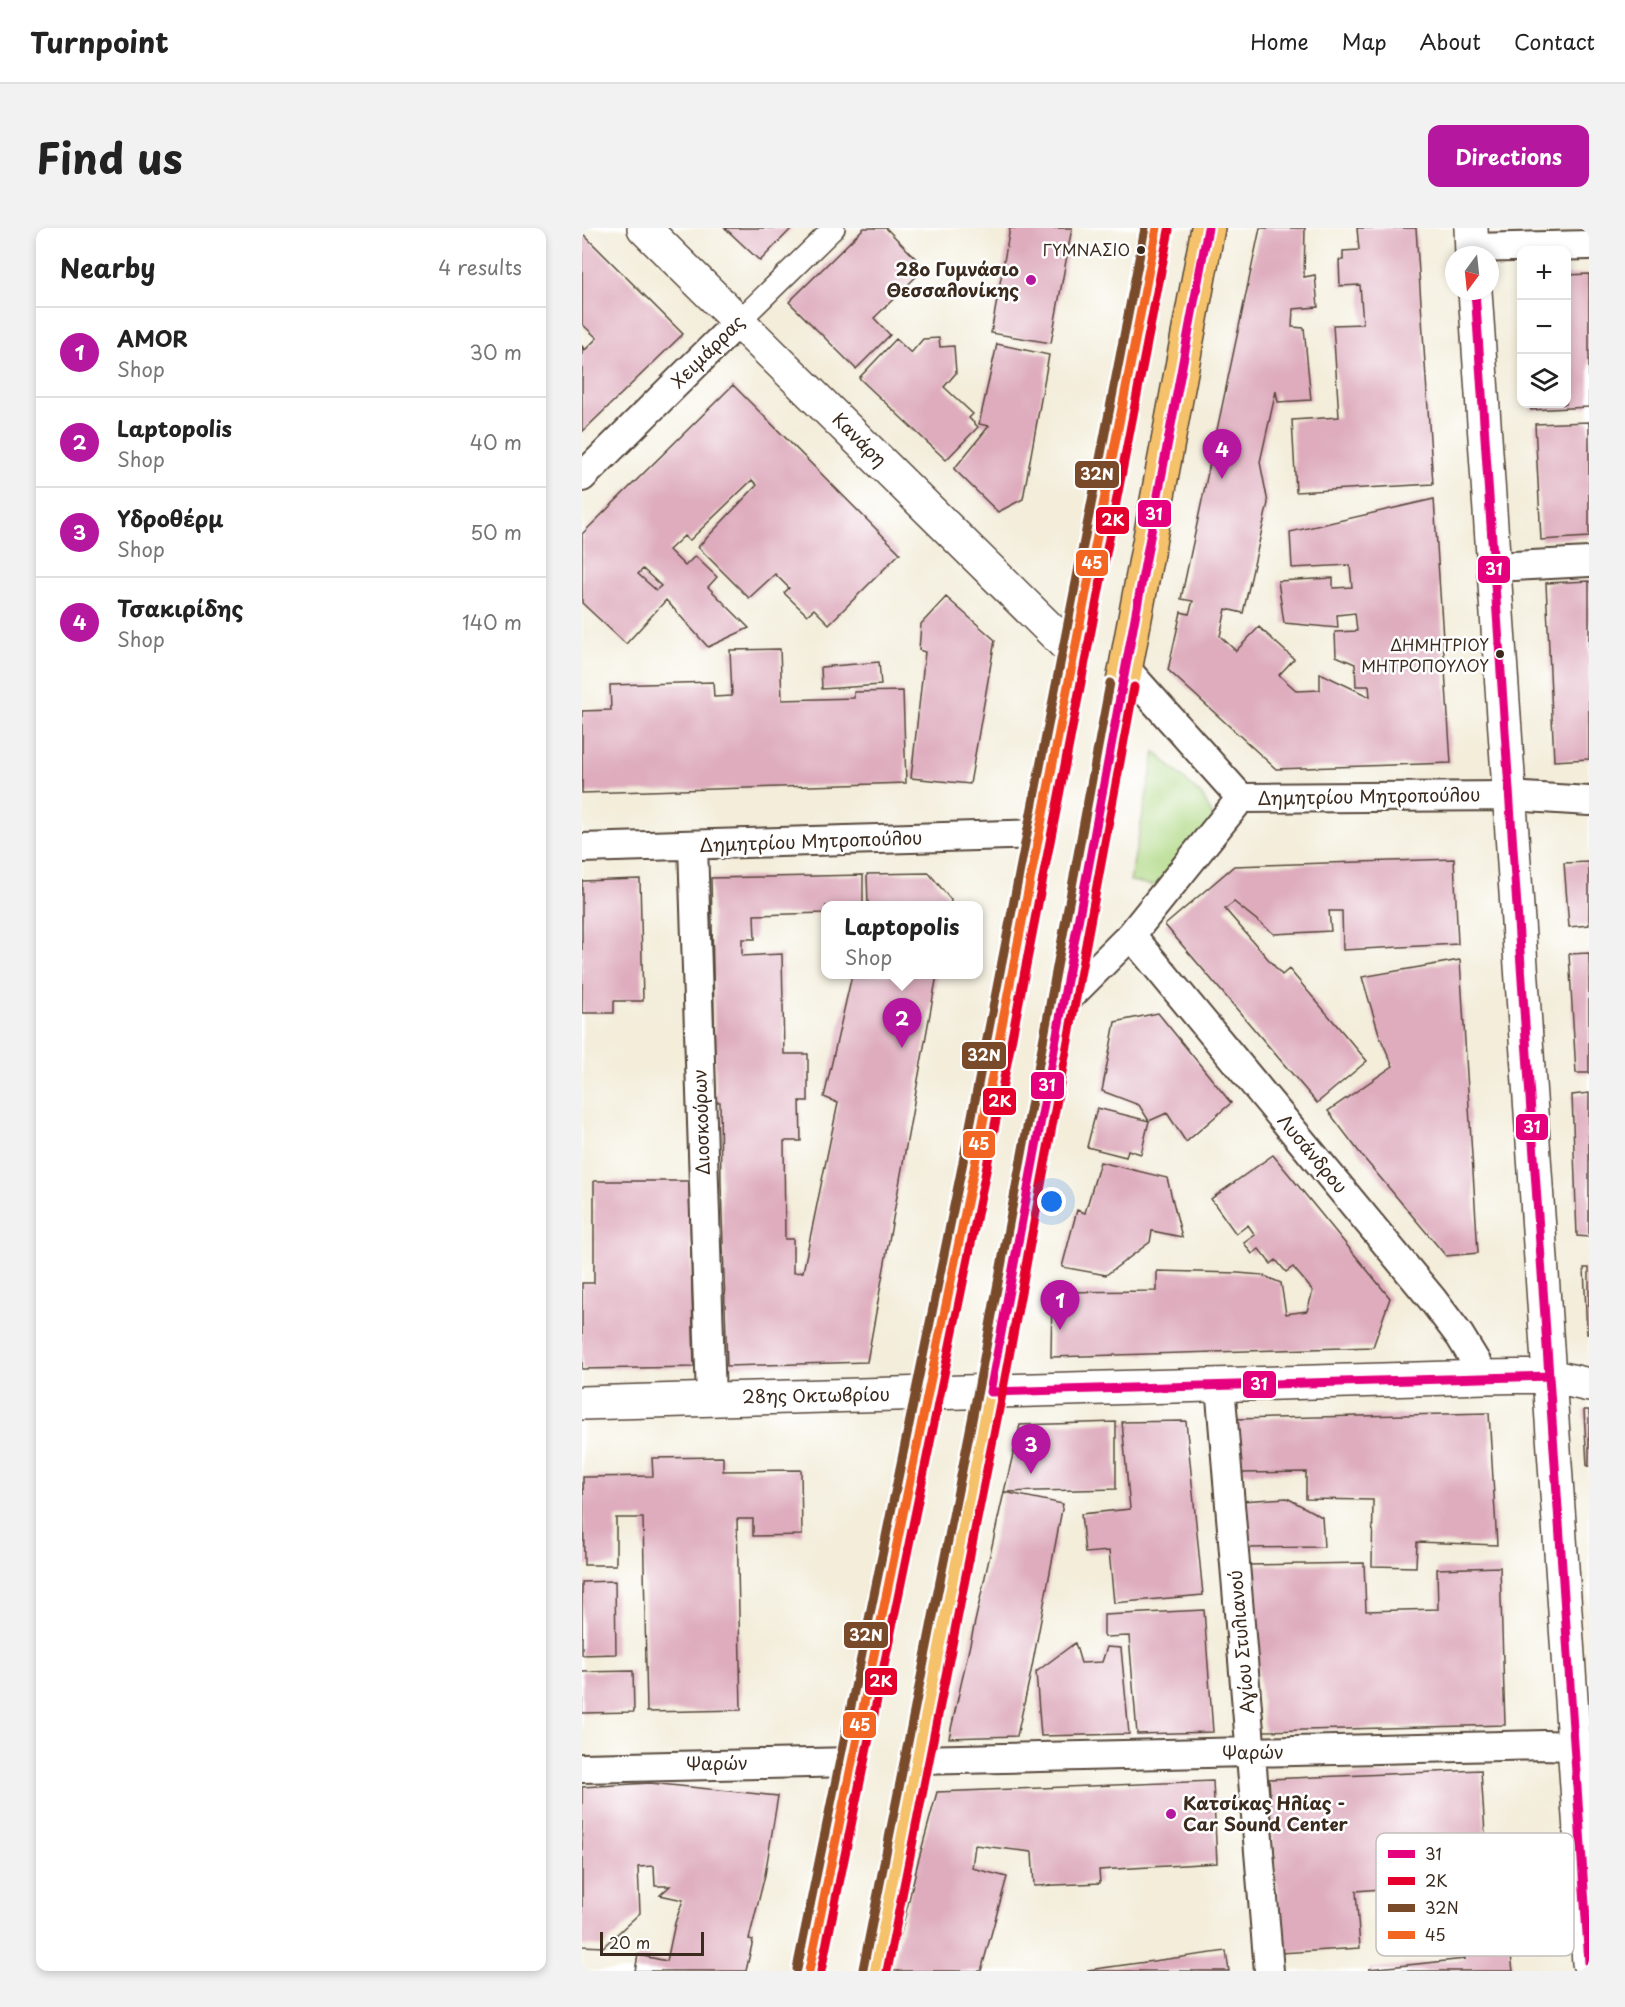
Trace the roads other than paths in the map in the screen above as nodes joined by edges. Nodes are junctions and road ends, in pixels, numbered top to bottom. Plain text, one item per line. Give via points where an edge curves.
1 (644, 228) edge
2 (834, 228) edge
3 (1157, 228) edge
4 (1208, 228) edge
5 (1472, 244) edge
6 (1589, 245) edge
7 (1476, 300) edge
8 (740, 321) junction
9 (582, 477) edge
10 (1589, 562) edge
11 (1494, 567) junction
12 (1074, 653) junction
13 (1125, 668) junction
14 (1510, 796) junction
15 (1241, 798) junction
16 (1589, 801) edge
17 (1039, 834) junction
18 (693, 846) junction
19 (582, 848) edge
20 (1131, 935) junction
21 (1063, 1003) junction
22 (1550, 1376) junction
23 (1485, 1377) junction
24 (1220, 1385) junction
25 (1589, 1385) edge
26 (990, 1392) junction
27 (927, 1394) junction
28 (711, 1399) junction
29 (582, 1403) edge
30 (1582, 1747) edge
31 (1251, 1753) junction
32 (917, 1760) junction
33 (852, 1762) junction
34 (582, 1768) edge
35 (1589, 1963) edge
36 (809, 1971) edge
37 (875, 1971) edge
38 (1269, 1971) edge

1 - 8 street, Κανάρη
2 - 8 street, Χειμάρρας
3 - 12 main road
4 - 13 main road
5 - 6 street
7 - 11 street
8 - 9 street, Χειμάρρας
8 - 12 street, Κανάρη
10 - 11 street
11 - 14 street
12 - 17 main road
13 - 15 street
13 - 21 main road
14 - 15 street, Δημητρίου Μητροπούλου
14 - 16 street, Δημητρίου Μητροπούλου
14 - 22 street
15 - 20 street, Δημητρίου Μητροπούλου
17 - 18 street, Δημητρίου Μητροπούλου
17 - 27 main road
18 - 19 street, Δημητρίου Μητροπούλου
18 - 28 street, Διοσκούρων
20 - 21 street, Δημητρίου Μητροπούλου
20 - 23 street, Λυσάνδρου via 1432,1299
21 - 26 main road
22 - 23 street, 28ης Οκτωβρίου
22 - 25 street, 28ης Οκτωβρίου
22 - 30 street
23 - 24 street, 28ης Οκτωβρίου
24 - 26 street, 28ης Οκτωβρίου
24 - 31 street, Αγίου Στυλιανού
26 - 27 street, 28ης Οκτωβρίου
26 - 32 main road
27 - 28 street, 28ης Οκτωβρίου
27 - 33 main road
28 - 29 street, 28ης Οκτωβρίου
30 - 31 street, Ψαρών
30 - 35 street
31 - 32 street, Ψαρών
31 - 38 street, Αγίου Στυλιανού
32 - 37 main road
33 - 34 street, Ψαρών
33 - 36 main road

